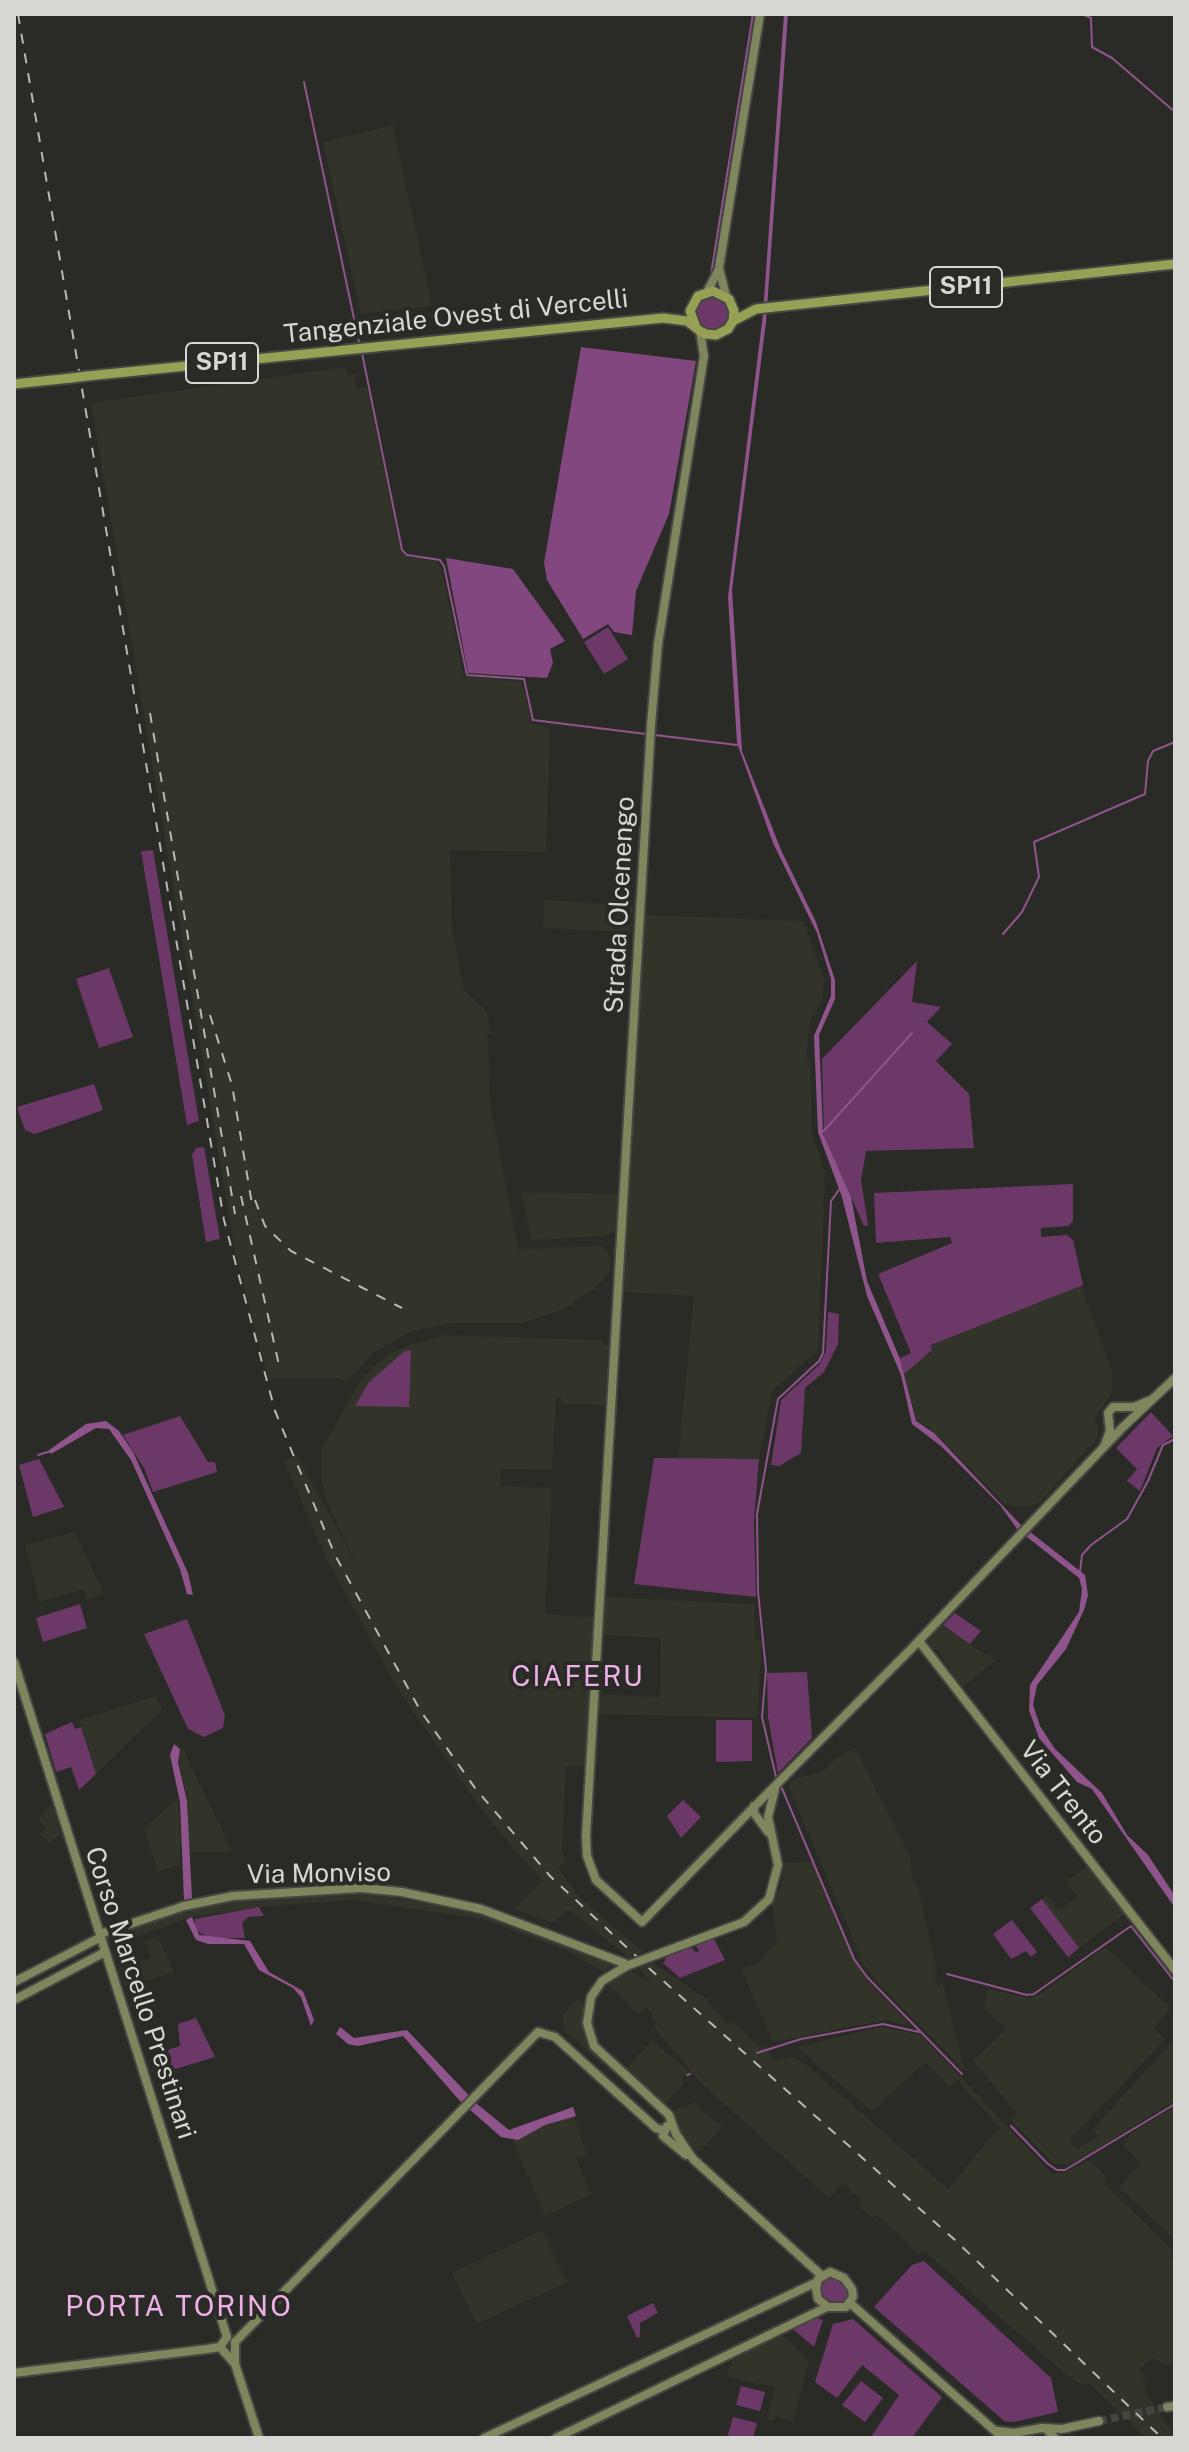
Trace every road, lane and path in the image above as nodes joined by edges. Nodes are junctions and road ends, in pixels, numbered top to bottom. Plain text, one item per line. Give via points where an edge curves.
1 (760, 14) edge
2 (1175, 264) edge
3 (719, 268) junction
4 (707, 292) junction
5 (729, 300) junction
6 (693, 302) junction
7 (756, 309) junction
8 (663, 318) junction
9 (733, 321) junction
10 (698, 329) junction
11 (720, 334) junction
12 (704, 356) junction
13 (14, 384) edge
14 (1175, 1378) edge
15 (1156, 1398) junction
16 (1127, 1407) junction
17 (1131, 1420) junction
18 (1110, 1424) junction
19 (1122, 1428) junction
20 (1100, 1453) junction
21 (919, 1641) junction
22 (14, 1662) edge
23 (761, 1810) junction
24 (100, 1936) junction
25 (105, 1952) junction
26 (629, 1965) junction
27 (1175, 1970) edge
28 (14, 1982) edge
29 (14, 2000) edge
30 (669, 2132) junction
31 (819, 2278) junction
32 (850, 2303) junction
33 (828, 2307) junction
34 (228, 2346) junction
35 (14, 2373) edge
36 (1099, 2421) tunnel mouth
37 (1000, 2434) edge
38 (1058, 2435) edge
39 (1016, 2436) edge
40 (259, 2438) edge
41 (484, 2438) edge
42 (556, 2438) edge

1 - 3 main road
2 - 7 main road, SP11
3 - 4 main road
3 - 5 main road
4 - 5 main road
4 - 6 main road
5 - 7 main road, SP11
5 - 9 main road
6 - 8 main road, Tangenziale Ovest di Vercelli / SP11
6 - 10 main road via 691,317
7 - 9 main road
8 - 10 main road, Tangenziale Ovest di Vercelli / SP11 via 687,321
8 - 13 main road, Tangenziale Ovest di Vercelli / SP11, bridge
9 - 11 main road
10 - 11 main road
10 - 12 main road, Strada Olcenengo
11 - 12 main road, Strada Olcenengo
12 - 23 main road, Strada Olcenengo via 664,600 651,725 586,1851 596,1880 642,1922 740,1821
14 - 15 main road
15 - 16 main road
15 - 17 main road
16 - 17 main road
16 - 18 main road via 1110,1409
17 - 19 main road
18 - 19 main road
18 - 20 main road
19 - 20 main road
20 - 21 main road
21 - 23 main road via 779,1784
21 - 27 main road, Via Trento
22 - 24 main road, Corso Marcello Prestinari
23 - 26 main road, bridge via 777,1876 769,1899 753,1916 722,1931
24 - 25 main road, Corso Marcello Prestinari
24 - 26 main road, Via Monviso via 188,1905 233,1896 304,1889 402,1892 481,1909
24 - 28 main road, Via Monviso
25 - 29 main road
25 - 34 main road, Corso Marcello Prestinari
26 - 30 main road via 602,1981 588,2006 590,2036 608,2062 663,2111
30 - 31 main road
30 - 34 main road via 656,2128 555,2037 541,2031
31 - 32 main road via 830,2272 844,2278 852,2289
31 - 33 main road via 818,2299
31 - 41 main road
32 - 33 main road
32 - 37 main road
33 - 42 main road
34 - 35 main road
34 - 40 main road, Corso Marcello Prestinari
36 - 38 main road
37 - 39 main road
38 - 39 main road via 1046,2429

